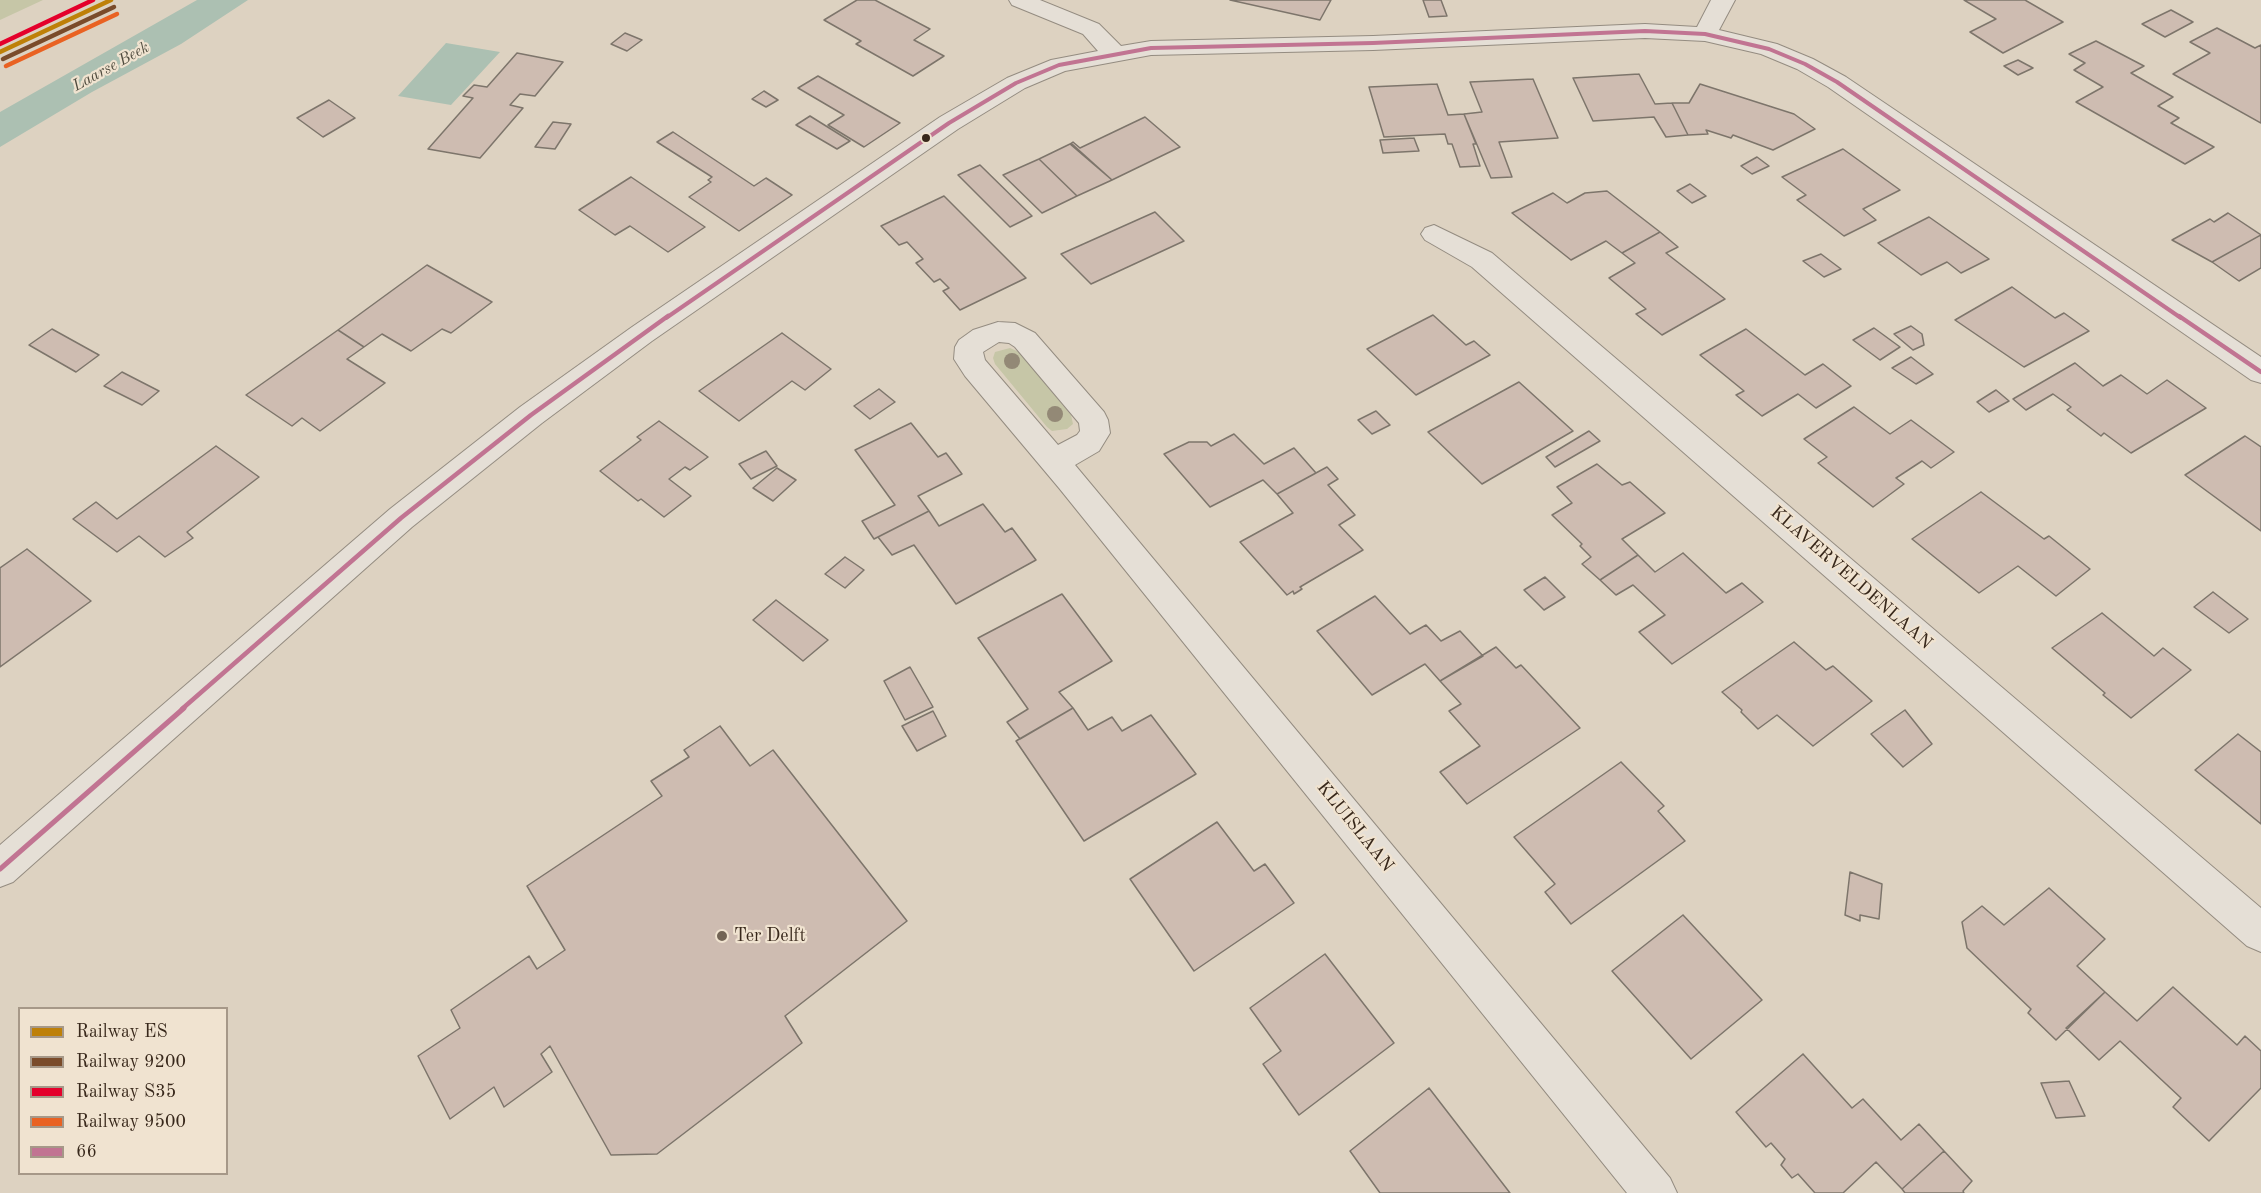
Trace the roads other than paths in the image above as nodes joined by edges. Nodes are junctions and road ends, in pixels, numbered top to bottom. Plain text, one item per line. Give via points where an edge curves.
1 (1020, 0) edge
2 (1724, 0) edge
3 (1706, 34) junction
4 (1114, 53) junction
5 (1434, 234) dead end
6 (2261, 372) edge
7 (1053, 462) junction
8 (0, 869) edge
9 (2261, 933) edge
10 (1655, 1193) edge

1 - 4 street via 1091,29
2 - 3 street
3 - 4 street via 1645,32 1150,48
3 - 6 street via 1769,49 1837,82
4 - 8 street via 1059,65 1017,83 949,123 531,415 401,518
5 - 9 street, KLAVERVELDENLAAN via 1482,260
7 - 7 street, KLUISLAAN via 1088,443 1095,433 1093,420 1020,336 998,332 983,337 969,347 968,359
7 - 10 street, KLUISLAAN

